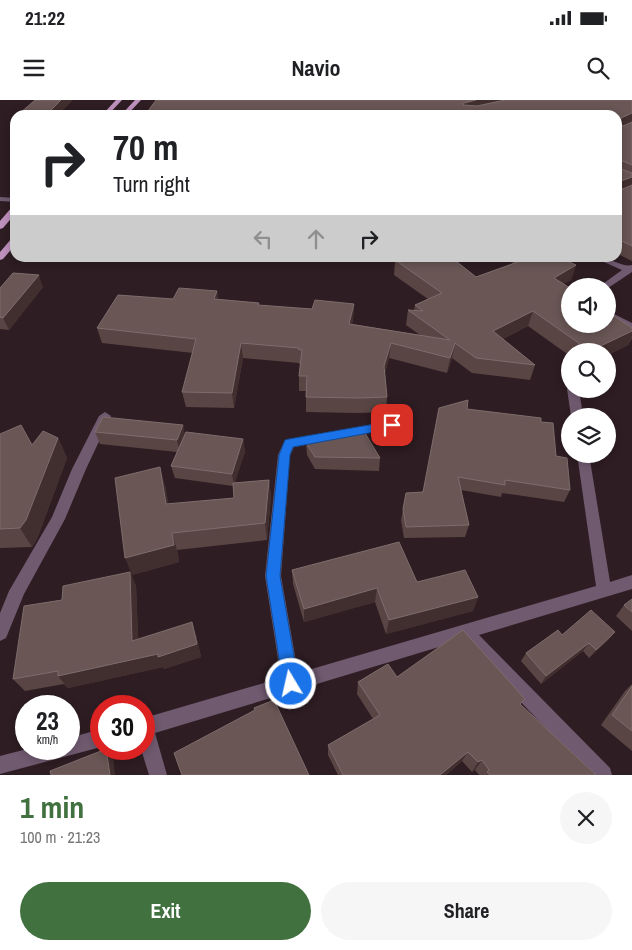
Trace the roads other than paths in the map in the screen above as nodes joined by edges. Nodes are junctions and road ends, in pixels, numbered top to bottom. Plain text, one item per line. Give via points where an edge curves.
1 (119, 100) edge
2 (138, 100) edge
3 (110, 110) edge
4 (129, 110) edge
5 (10, 215) edge
6 (0, 226) edge
7 (10, 246) edge
8 (0, 257) edge
9 (611, 262) edge
10 (630, 269) edge
11 (616, 279) edge
12 (616, 318) edge
13 (632, 327) edge
14 (105, 416) edge
15 (392, 425) dead end
16 (584, 463) edge
17 (632, 582) edge
18 (604, 590) junction
19 (464, 631) junction
20 (0, 633) edge
21 (291, 684) junction
22 (155, 724) edge
23 (19, 760) edge
24 (154, 760) edge
25 (0, 765) edge
26 (158, 775) edge
27 (602, 775) edge

1 - 3 main road
2 - 4 main road
5 - 6 main road
7 - 8 main road
9 - 10 street
10 - 11 street
12 - 13 street
14 - 20 street via 58,519 17,591
15 - 21 street via 289,443 284,455 273,576
16 - 18 street
17 - 18 street
18 - 19 street
19 - 21 street
19 - 27 street
21 - 22 street
23 - 25 street
24 - 26 street

